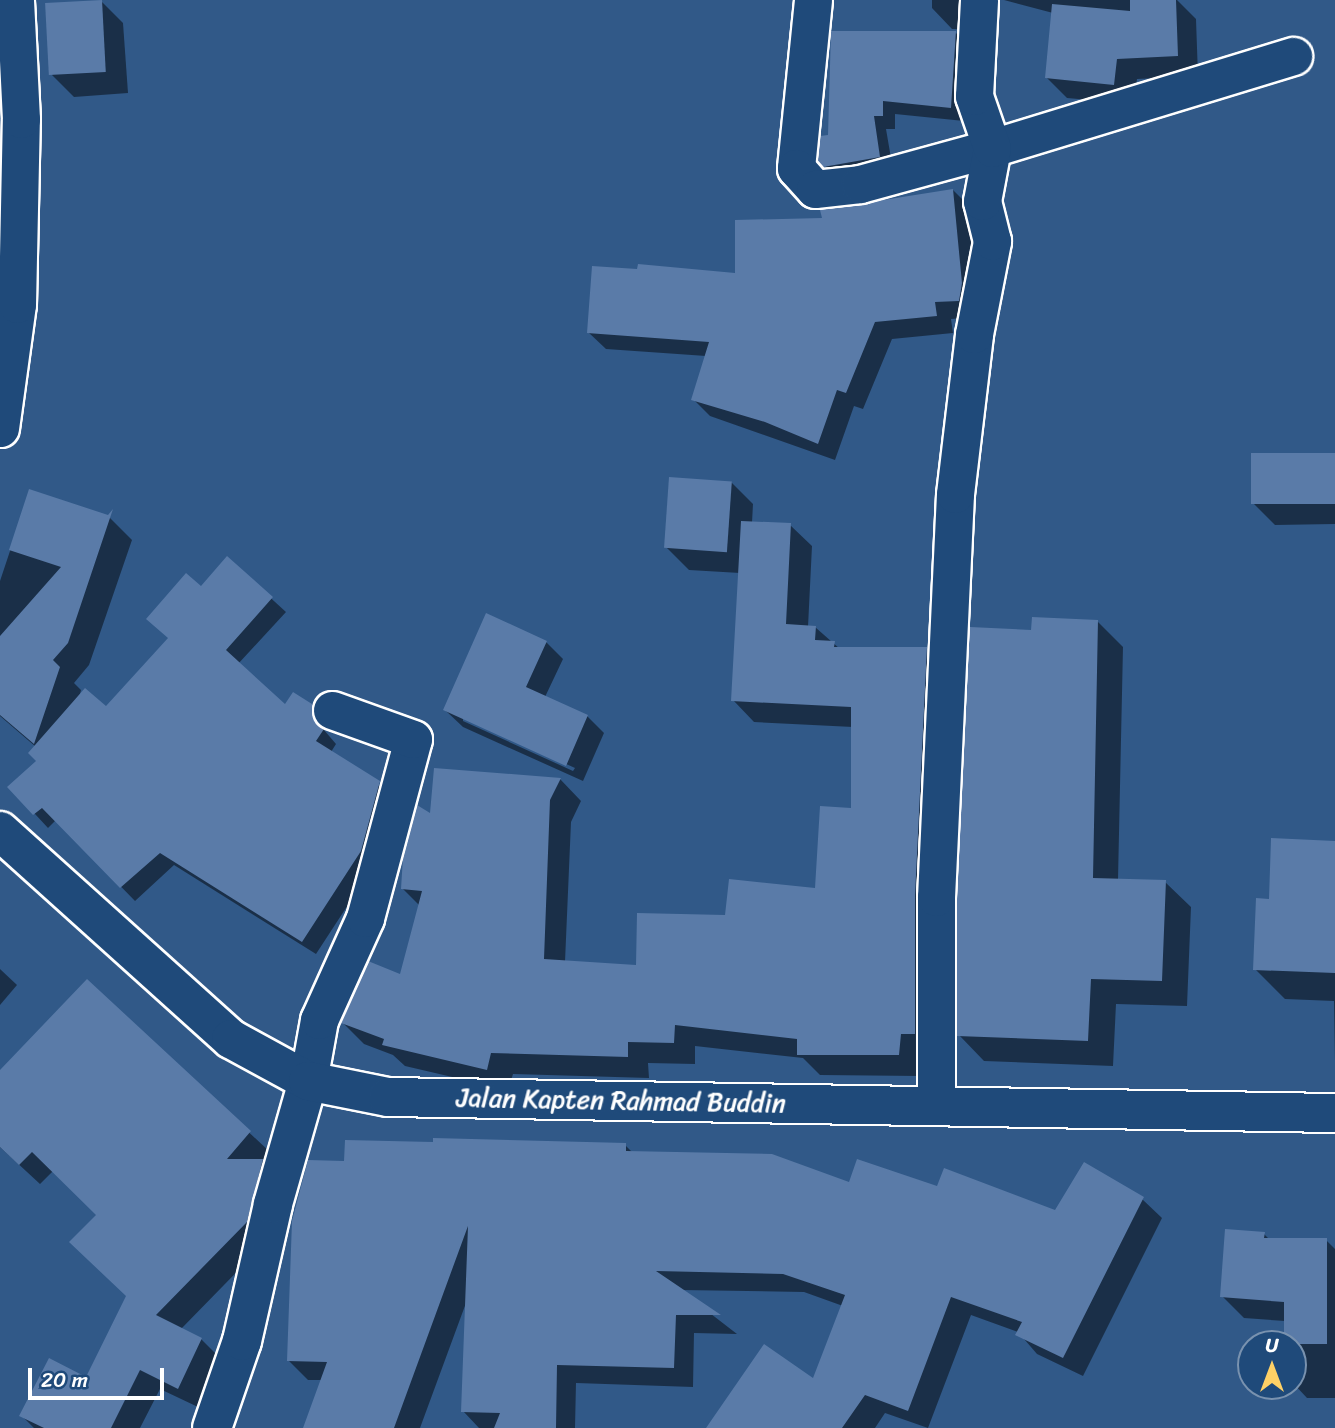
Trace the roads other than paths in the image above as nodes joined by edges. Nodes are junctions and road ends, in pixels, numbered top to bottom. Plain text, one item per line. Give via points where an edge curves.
1 (15, 0) edge
2 (813, 0) edge
3 (979, 0) edge
4 (1293, 57) dead end
5 (992, 148) junction
6 (0, 428) edge
7 (332, 710) dead end
8 (0, 831) edge
9 (308, 1081) junction
10 (936, 1106) junction
11 (1335, 1113) edge
12 (212, 1428) edge

1 - 6 street via 21,119 17,304
2 - 5 street via 796,168 816,189 860,184
3 - 5 street via 974,96
4 - 5 street
5 - 10 street via 982,201 992,241 974,334 955,494 936,897
7 - 9 street via 413,739 365,918 319,1020
8 - 9 main road, Jalan Kapten Rahmad Buddin via 231,1039
9 - 10 main road, Jalan Kapten Rahmad Buddin via 388,1097
9 - 12 main road via 272,1204 242,1341
10 - 11 main road, Jalan Kapten Rahmad Buddin

